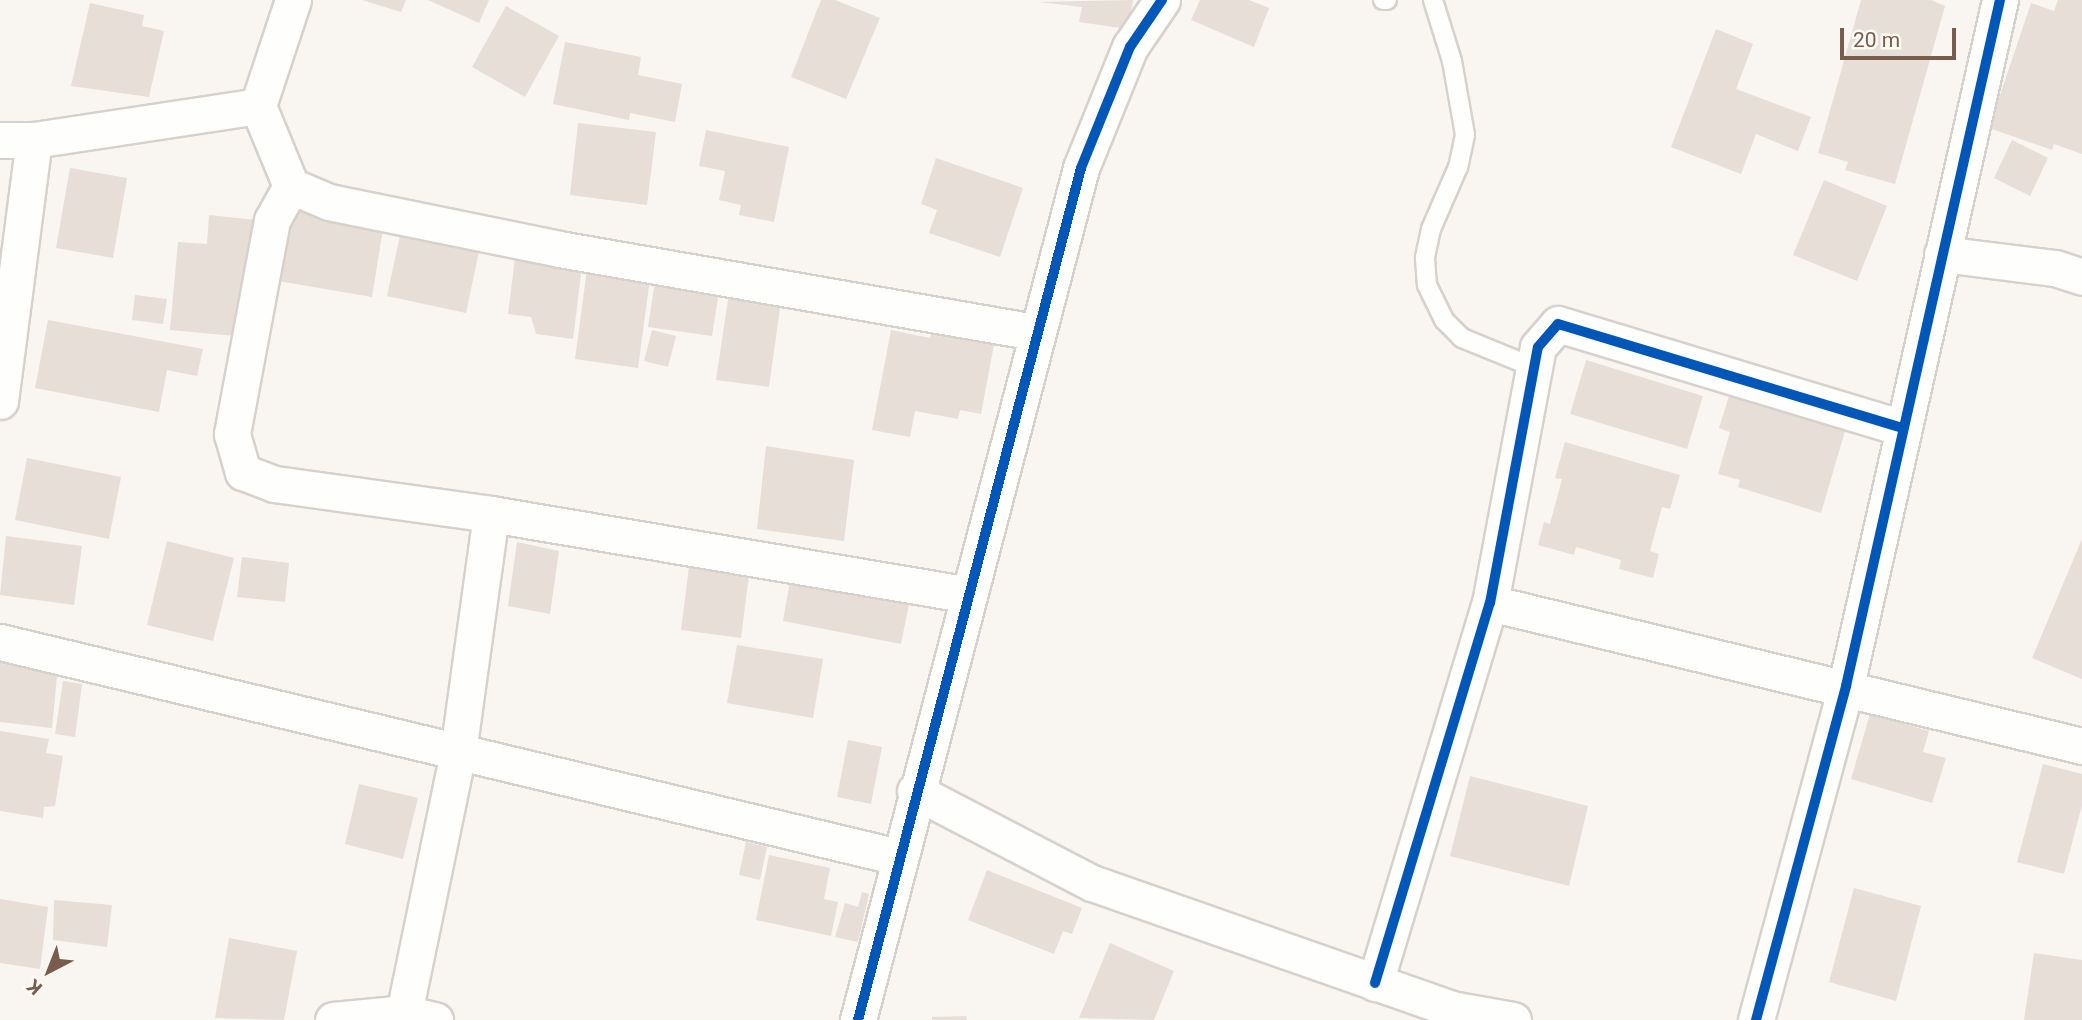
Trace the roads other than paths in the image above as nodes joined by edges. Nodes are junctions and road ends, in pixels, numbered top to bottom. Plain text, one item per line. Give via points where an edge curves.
1 (293, 0) edge
2 (1162, 0) edge
3 (1433, 0) edge
4 (2000, 0) edge
5 (258, 106) junction
6 (17, 140) edge
7 (291, 186) junction
8 (1941, 254) junction
9 (2082, 277) edge
10 (1036, 332) junction
11 (1533, 367) junction
12 (0, 401) edge
13 (1903, 428) junction
14 (491, 514) junction
15 (966, 594) junction
16 (1490, 603) junction
17 (0, 642) edge
18 (1846, 686) junction
19 (2082, 746) edge
20 (458, 752) junction
21 (915, 791) junction
22 (898, 857) junction
23 (1374, 983) junction
24 (1449, 1015) edge
25 (419, 1017) edge
26 (333, 1020) edge
27 (858, 1020) edge
28 (1513, 1020) edge
29 (1756, 1020) edge

1 - 5 street
2 - 10 street via 1130,47 1100,116
3 - 11 lane via 1452,61 1465,135 1458,167 1431,229 1425,258 1427,285 1444,320 1462,338
4 - 8 street
5 - 6 street
5 - 7 street
6 - 12 street
7 - 10 street via 329,202 559,249
7 - 14 street via 272,219 232,434 243,472 275,484
8 - 9 street via 2054,268
8 - 13 street
10 - 15 street
11 - 13 street via 1538,347 1558,324
11 - 16 street
13 - 18 street
14 - 15 street
14 - 20 street
15 - 21 street
16 - 18 street
16 - 23 street
17 - 20 street
18 - 19 street
18 - 29 street
20 - 22 street
20 - 25 street
21 - 22 street
21 - 23 street via 1091,883
22 - 27 street
23 - 24 street
24 - 28 street
25 - 26 street

